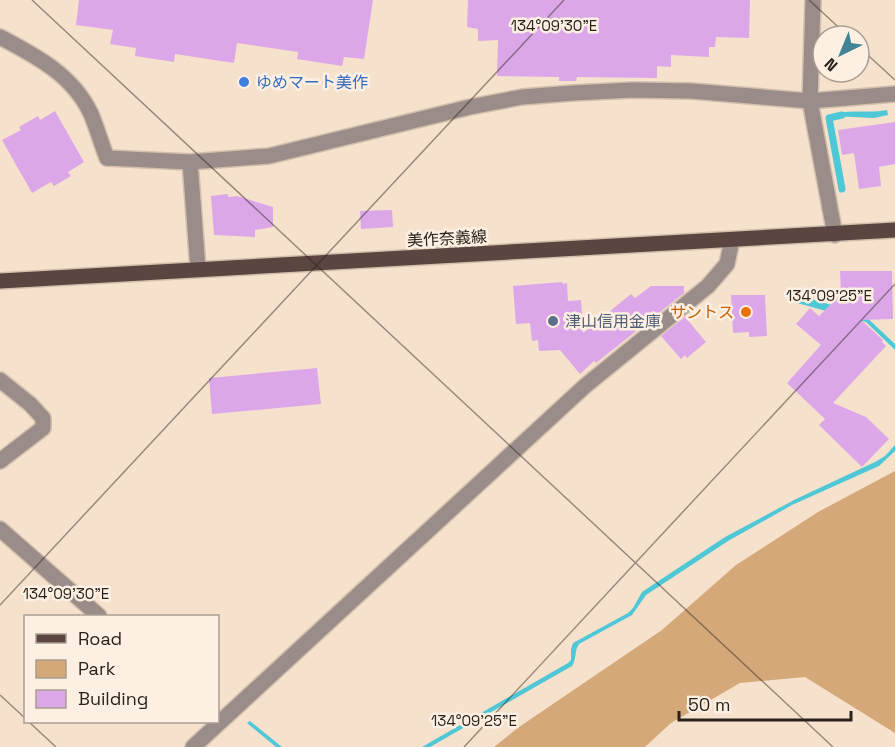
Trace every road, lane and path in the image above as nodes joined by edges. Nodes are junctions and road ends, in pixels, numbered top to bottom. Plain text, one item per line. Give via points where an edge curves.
1 (813, 0) edge
2 (0, 37) edge
3 (895, 94) edge
4 (810, 101) junction
5 (190, 162) junction
6 (895, 230) edge
7 (834, 235) junction
8 (732, 240) junction
9 (198, 269) junction
10 (0, 281) edge
11 (0, 380) edge
12 (0, 461) edge
13 (0, 529) edge
14 (98, 615) edge
15 (219, 719) edge
16 (214, 724) edge
17 (193, 747) edge

1 - 4 street
2 - 5 street via 45,61 72,85 90,112 107,158
3 - 4 street
4 - 5 street via 633,90 522,97 269,156
4 - 7 street
5 - 9 street
6 - 7 main road, 美作奈義線
7 - 8 main road, 美作奈義線
8 - 9 main road, 美作奈義線
8 - 15 street via 727,264 708,286 585,386
9 - 10 main road, 美作奈義線
11 - 12 street via 43,418 43,428
13 - 14 street
16 - 17 street

